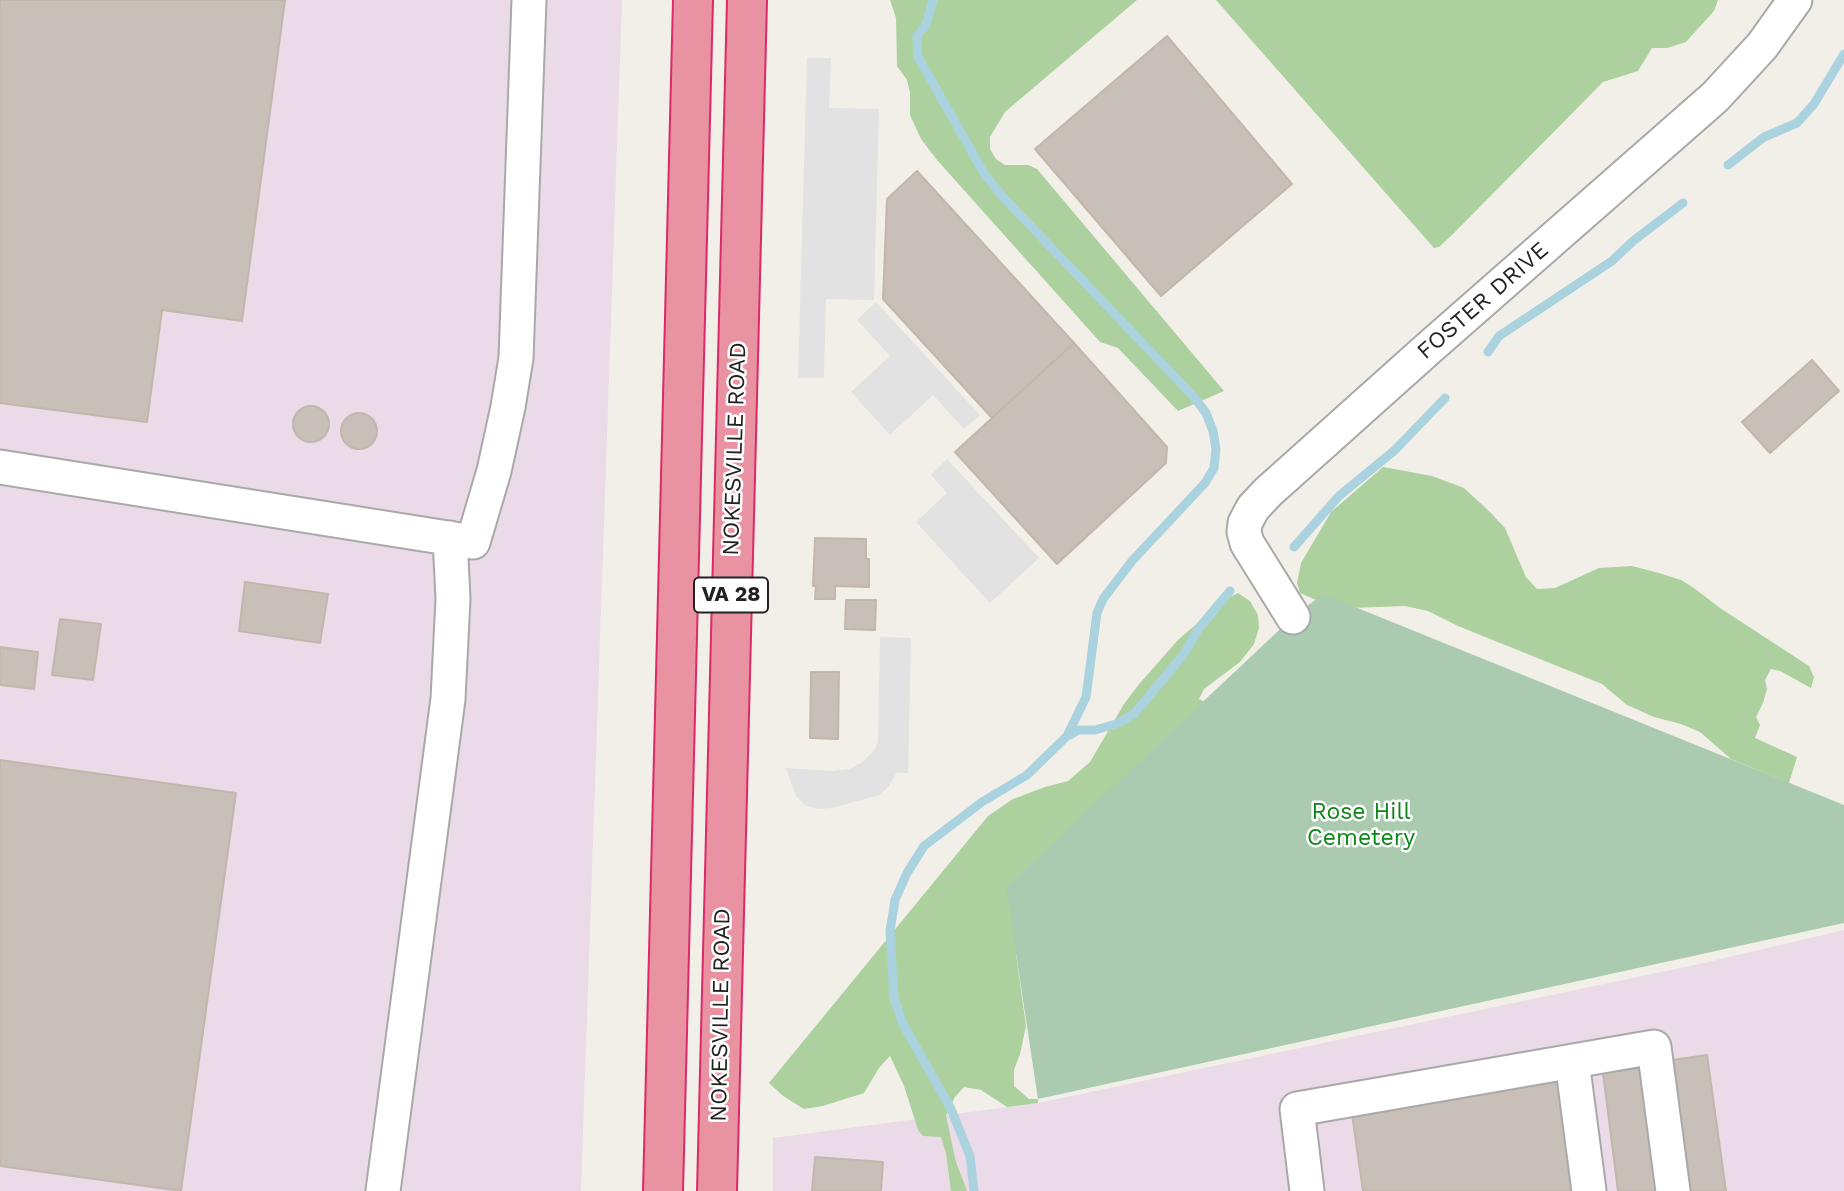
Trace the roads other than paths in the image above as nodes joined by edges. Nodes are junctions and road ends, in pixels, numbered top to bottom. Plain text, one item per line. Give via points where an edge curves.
1 (529, 0) edge
2 (693, 0) edge
3 (747, 0) edge
4 (1795, 0) edge
5 (0, 467) edge
6 (450, 538) junction
7 (1293, 617) dead end
8 (1572, 1061) junction
9 (383, 1191) edge
10 (663, 1191) edge
11 (717, 1191) edge
12 (1307, 1191) edge
13 (1589, 1191) edge
14 (1673, 1191) edge

1 - 6 street via 514,370 494,471 473,542
2 - 10 highway, VA 28
3 - 11 highway, NOKESVILLE ROAD / VA 28
4 - 7 street, FOSTER DRIVE via 1762,46 1715,97 1253,508 1245,523 1247,543
5 - 6 street
6 - 9 street via 453,599 448,699
8 - 12 street via 1297,1109
8 - 13 street
8 - 14 street via 1654,1047

